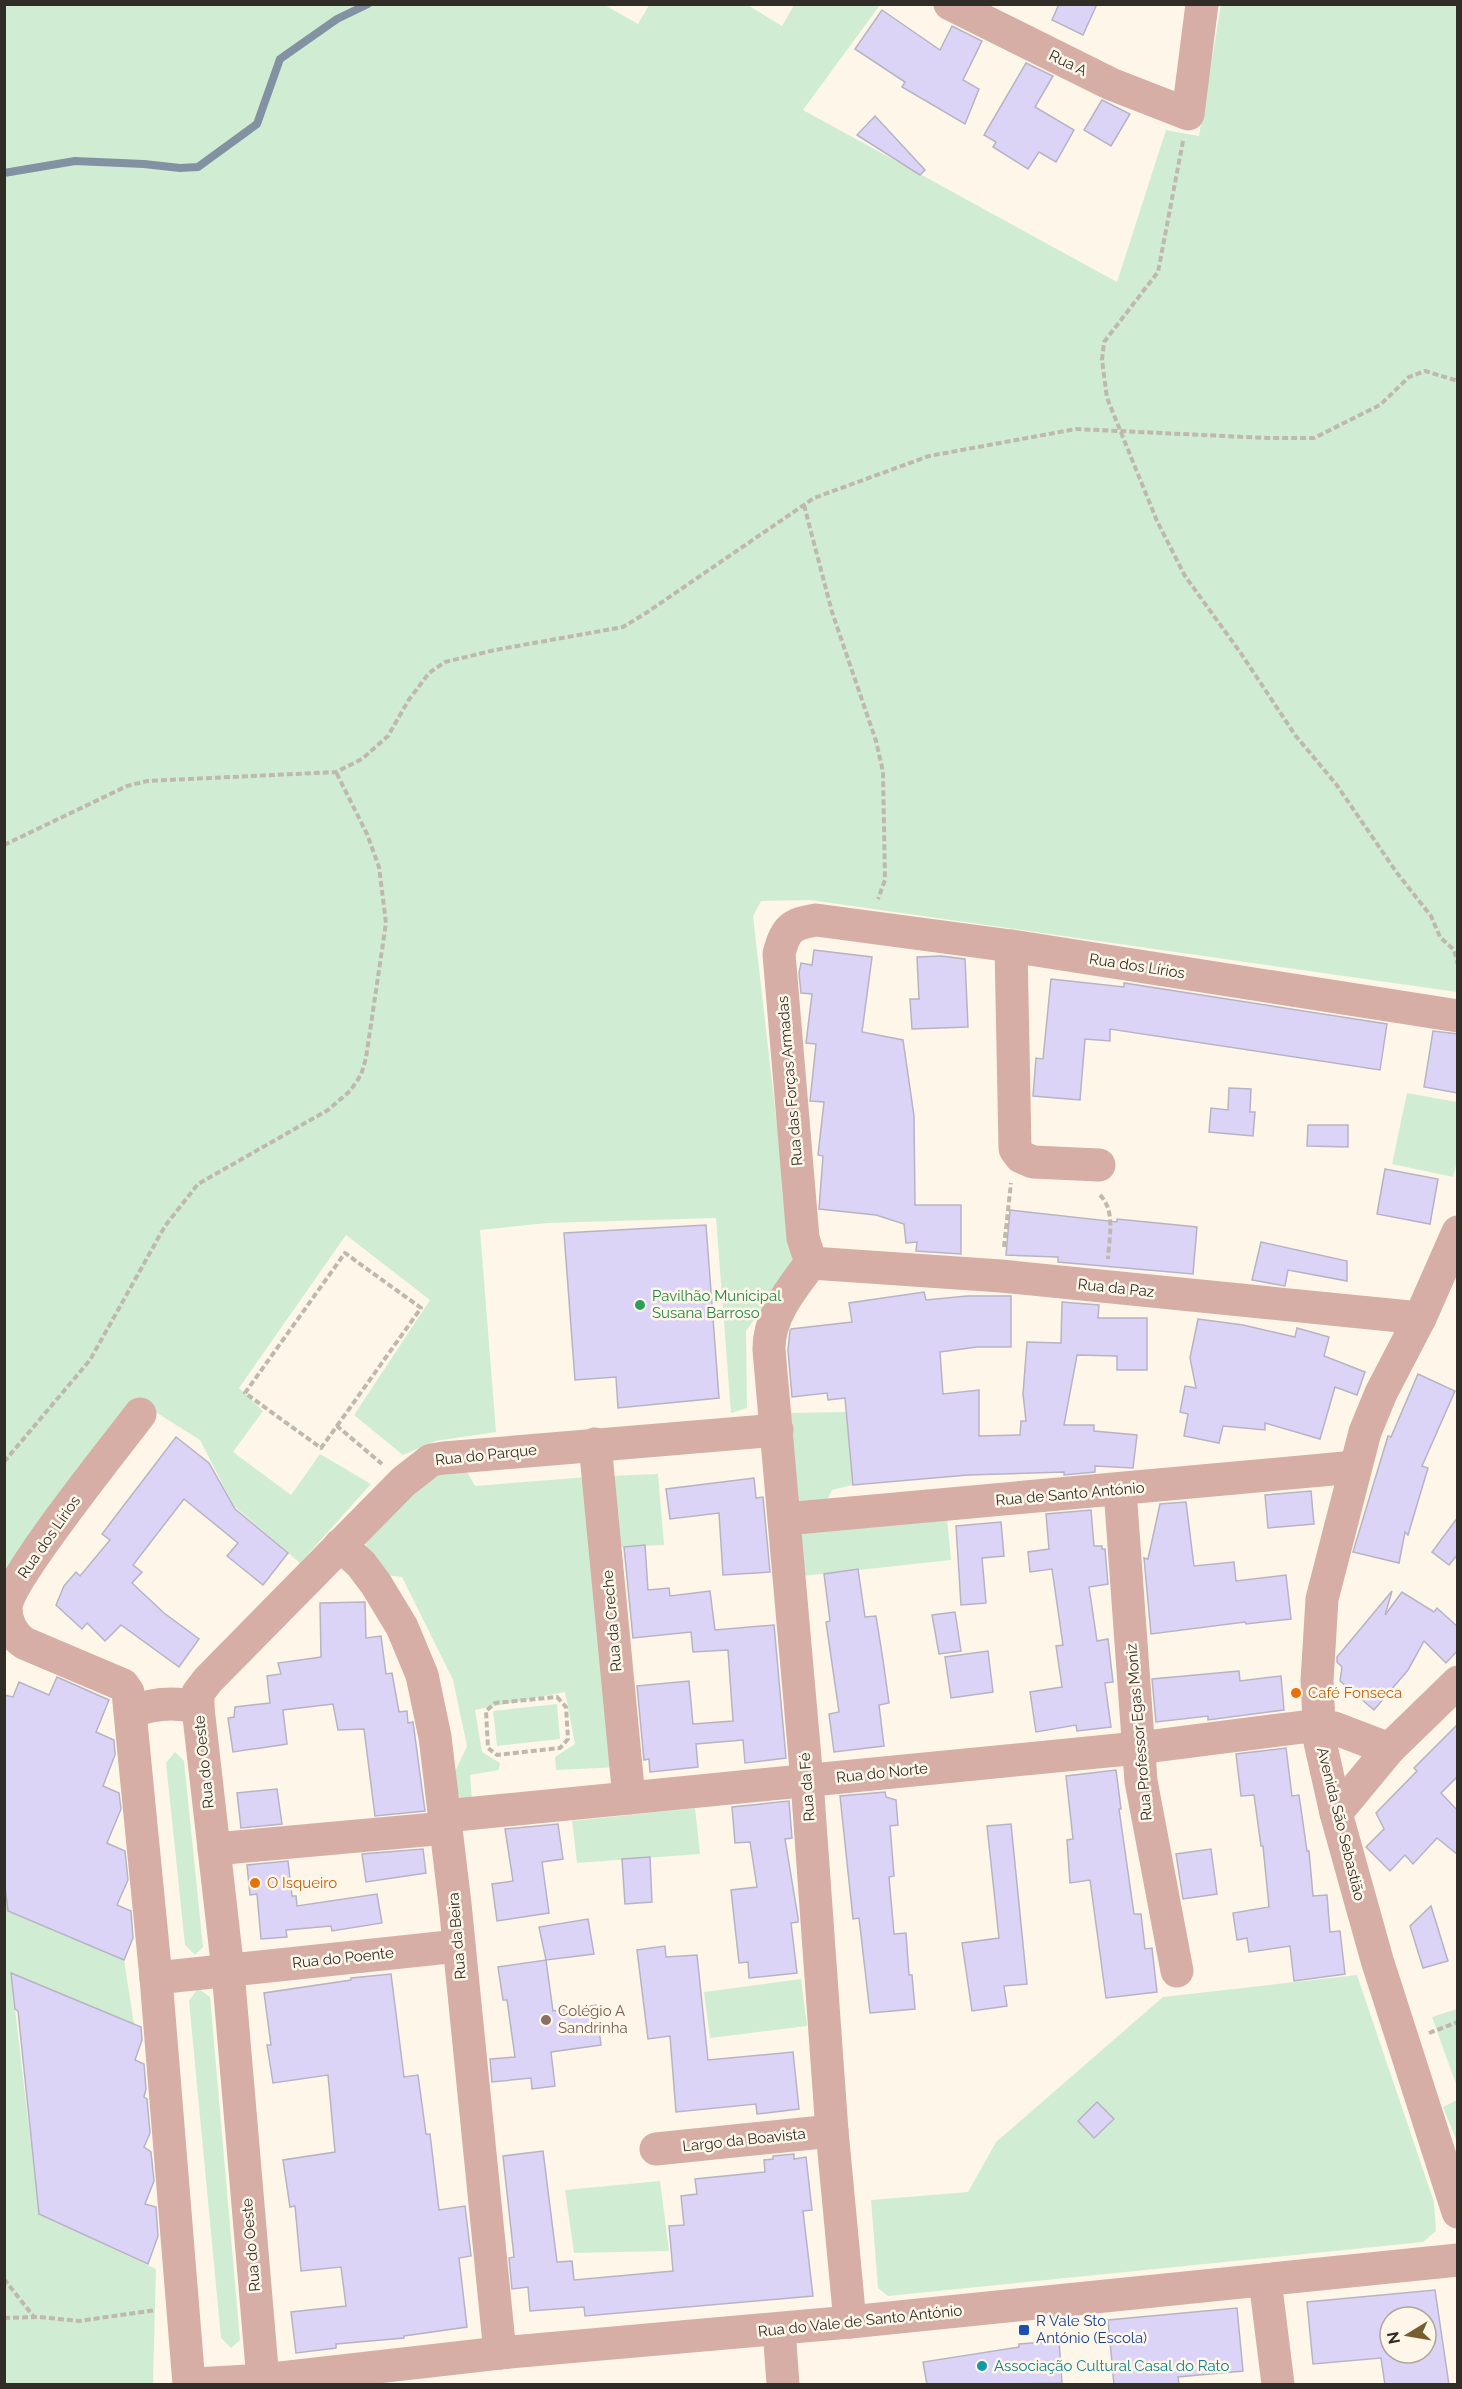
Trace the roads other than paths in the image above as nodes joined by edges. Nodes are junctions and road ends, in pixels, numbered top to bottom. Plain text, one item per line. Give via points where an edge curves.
1 (950, 4) edge
2 (1202, 4) edge
3 (816, 920) joint
4 (1011, 946) junction
5 (1458, 1016) edge
6 (1099, 1165) dead end
7 (1458, 1232) edge
8 (811, 1263) junction
9 (1419, 1318) junction
10 (140, 1414) dead end
11 (777, 1430) junction
12 (595, 1444) junction
13 (1355, 1467) junction
14 (1120, 1490) junction
15 (785, 1519) junction
16 (340, 1545) junction
17 (1458, 1682) edge
18 (198, 1708) junction
19 (131, 1712) junction
20 (1318, 1727) junction
21 (1138, 1748) junction
22 (1389, 1749) junction
23 (807, 1781) junction
24 (629, 1798) junction
25 (1336, 1813) junction
26 (446, 1822) junction
27 (214, 1849) junction
28 (458, 1946) junction
29 (228, 1971) junction
30 (1177, 1971) dead end
31 (156, 1978) junction
32 (832, 2131) junction
33 (656, 2149) dead end
34 (1458, 2212) edge
35 (1458, 2260) edge
36 (1265, 2280) junction
37 (850, 2322) junction
38 (778, 2329) junction
39 (500, 2353) junction
40 (453, 2358) junction
41 (267, 2382) edge
42 (189, 2385) edge
43 (195, 2385) edge
44 (428, 2385) edge
45 (783, 2385) edge
46 (1278, 2385) edge

1 - 2 street, Rua A via 1111,84 1188,114
3 - 4 street, Rua dos Lírios
3 - 8 street, Rua das Forças Armadas via 790,928 782,938 779,954 803,1238
4 - 5 street, Rua dos Lírios
4 - 6 street via 1015,1149 1033,1162
7 - 9 street, Avenida São Sebastião
8 - 9 street, Rua da Paz via 1001,1276
8 - 11 street, Rua da Fé via 781,1306 768,1340
9 - 13 street, Avenida São Sebastião via 1381,1393
10 - 19 street, Rua dos Lírios via 26,1568 6,1608 14,1636 123,1685
11 - 12 street, Rua do Parque
11 - 15 street, Rua da Fé
12 - 16 street, Rua do Parque via 430,1460
12 - 24 street, Rua da Creche
13 - 14 street, Rua de Santo António
13 - 20 street, Avenida São Sebastião via 1322,1599 1317,1660
14 - 15 street, Rua de Santo António
14 - 21 street, Rua Professor Egas Moniz
15 - 23 street, Rua da Fé
16 - 18 street, Rua do Parque via 208,1680 198,1693
16 - 26 street, Rua da Beira via 385,1598 422,1675
17 - 22 street
18 - 19 street, Rua do Oeste via 165,1704
18 - 27 street, Rua do Oeste
19 - 31 street
20 - 21 street, Rua do Norte
20 - 22 street, Rua do Norte via 1334,1728
20 - 25 street, Avenida São Sebastião
21 - 23 street, Rua do Norte
21 - 30 street, Rua Professor Egas Moniz via 1148,1828
22 - 25 street
23 - 24 street, Rua do Norte
23 - 32 street, Rua da Fé
24 - 26 street, Rua do Norte
25 - 34 street, Avenida São Sebastião via 1377,1960
26 - 27 street, Rua do Norte
26 - 28 street, Rua da Beira
27 - 29 street, Rua do Oeste
28 - 29 street, Rua do Poente
28 - 39 street, Rua da Beira
29 - 31 street
29 - 41 street, Rua do Oeste
31 - 42 street
32 - 33 street, Largo da Boavista
32 - 37 street, Rua da Fé
35 - 36 street, Rua do Vale de Santo António
36 - 37 street, Rua do Vale de Santo António
36 - 46 street
37 - 38 street, Rua do Vale de Santo António
38 - 39 street, Rua do Vale de Santo António
38 - 45 street
39 - 40 street, Rua do Vale de Santo António
40 - 41 street, Rua do Vale de Santo António
40 - 44 street
41 - 43 street

